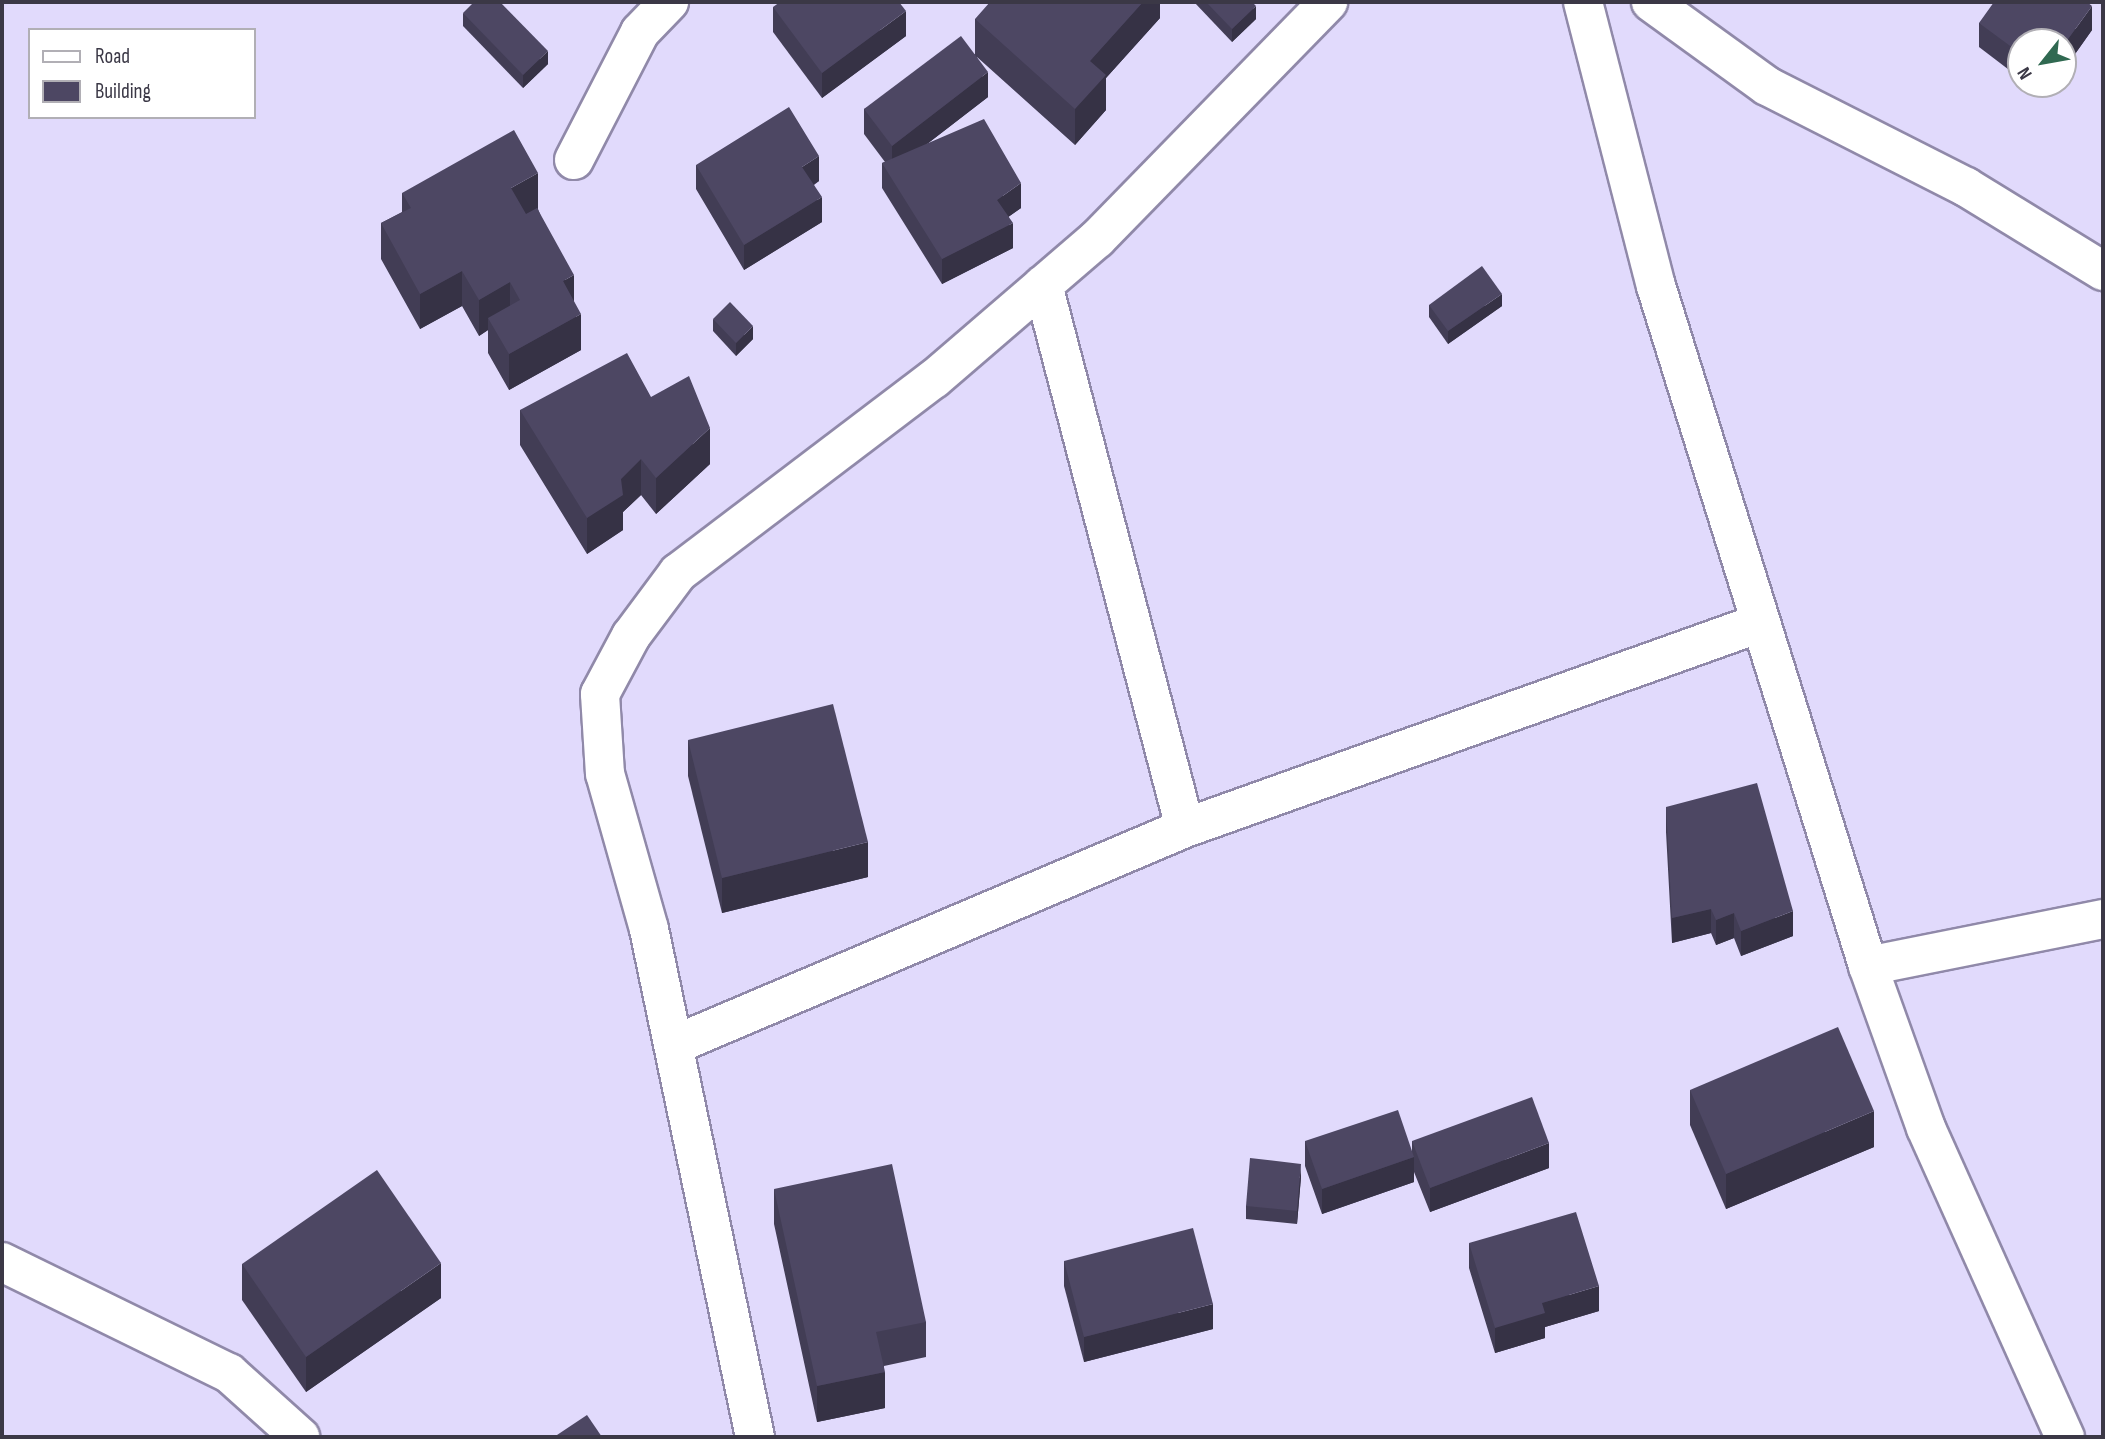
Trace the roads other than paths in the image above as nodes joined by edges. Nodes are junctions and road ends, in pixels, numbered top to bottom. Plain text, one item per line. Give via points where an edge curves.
1 (669, 2) edge
2 (1328, 2) edge
3 (1583, 2) edge
4 (1651, 2) edge
5 (575, 160) dead end
6 (2103, 271) edge
7 (1043, 285) junction
8 (1759, 623) junction
9 (1185, 828) junction
10 (2103, 919) edge
11 (1868, 966) junction
12 (674, 1045) junction
13 (2, 1262) edge
14 (300, 1437) edge
15 (755, 1437) edge
16 (2065, 1437) edge

1 - 5 street via 640,32
2 - 7 street via 1097,239
3 - 8 street via 1656,285
4 - 6 street via 1767,86 1966,187
7 - 9 street
7 - 12 street via 934,379 678,573 631,636 600,694 605,774
8 - 9 street
8 - 11 street
9 - 12 street
10 - 11 street
11 - 16 street via 1926,1128
12 - 15 street
13 - 14 street via 229,1373

